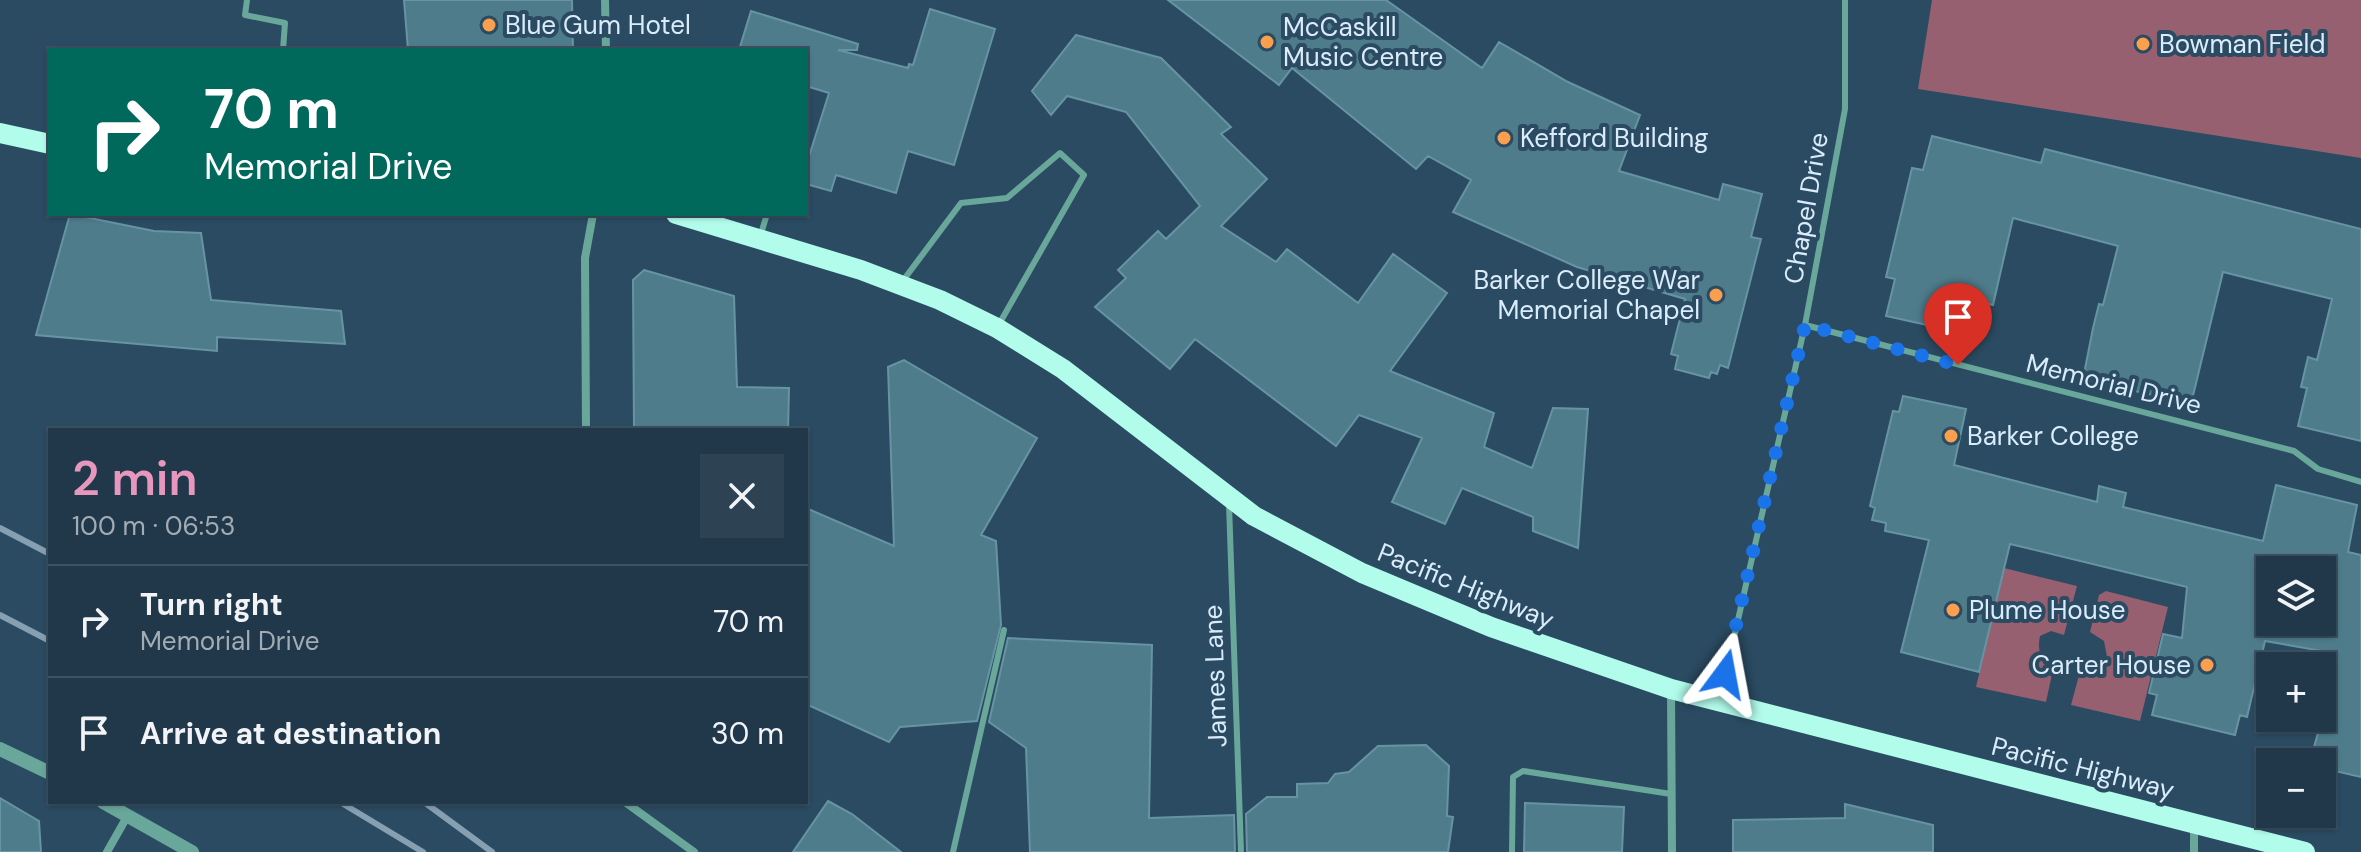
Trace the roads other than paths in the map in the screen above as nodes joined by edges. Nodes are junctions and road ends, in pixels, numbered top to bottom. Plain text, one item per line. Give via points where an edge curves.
1 (247, 0) edge
2 (605, 0) edge
3 (1845, 0) edge
4 (283, 48) edge
5 (606, 48) edge
6 (0, 133) edge
7 (48, 144) edge
8 (593, 216) edge
9 (683, 216) edge
10 (766, 216) edge
11 (759, 239) junction
12 (900, 285) junction
13 (1805, 325) junction
14 (997, 328) junction
15 (586, 428) edge
16 (2361, 482) edge
17 (1229, 499) junction
18 (1004, 630) dead end
19 (1671, 689) junction
20 (1719, 702) junction
21 (0, 749) edge
22 (48, 772) edge
23 (1671, 794) junction
24 (107, 804) edge
25 (628, 804) edge
26 (128, 815) junction
27 (2194, 823) junction
28 (107, 852) edge
29 (192, 852) edge
30 (694, 852) edge
31 (953, 852) edge
32 (1241, 852) edge
33 (1512, 852) edge
34 (1672, 852) edge
35 (2194, 852) edge
36 (2305, 852) edge

1 - 4 lane via 245,15 285,23
2 - 5 street
3 - 13 lane, Chapel Drive via 1845,109
6 - 7 main road
8 - 15 street via 585,258
9 - 11 main road, Pacific Highway
10 - 11 lane
11 - 12 main road, Pacific Highway
12 - 14 main road, Pacific Highway
12 - 14 lane via 961,203 1007,198 1060,153 1084,175
13 - 16 lane, Memorial Drive via 2294,451 2318,469
13 - 20 lane, Chapel Drive
14 - 17 main road, Pacific Highway via 1063,369
17 - 19 main road, Pacific Highway via 1362,573 1491,627
17 - 32 lane, James Lane
18 - 31 lane
19 - 20 main road, Pacific Highway
19 - 23 street
20 - 27 main road, Pacific Highway
21 - 22 street
23 - 33 lane via 1523,771 1513,777
23 - 34 street
24 - 26 street
25 - 30 street
26 - 28 street
26 - 29 street
27 - 35 street
27 - 36 main road, Pacific Highway

